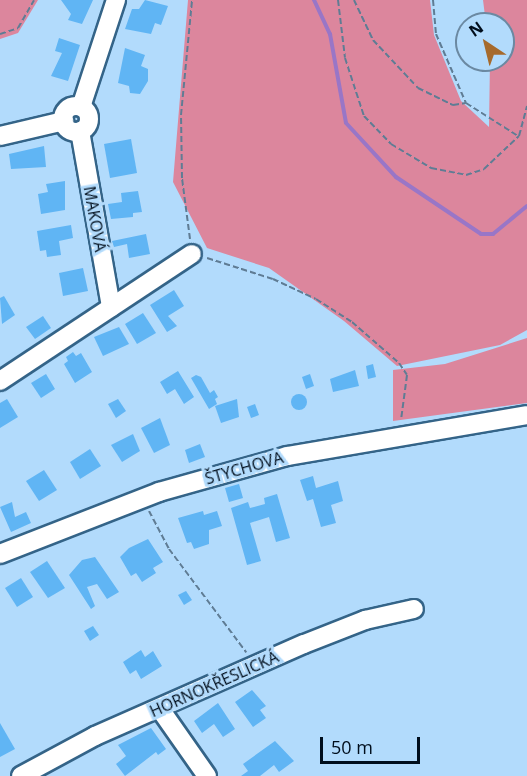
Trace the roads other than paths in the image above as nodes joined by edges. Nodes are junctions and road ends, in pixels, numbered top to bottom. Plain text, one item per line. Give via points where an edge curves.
1 (116, 0) edge
2 (81, 107) junction
3 (64, 121) junction
4 (80, 131) junction
5 (0, 136) edge
6 (192, 254) road end
7 (111, 307) junction
8 (0, 381) edge
9 (527, 415) edge
10 (0, 554) edge
11 (414, 609) dead end
12 (160, 709) junction
13 (21, 776) edge
14 (207, 776) edge

1 - 2 street, MAKOVÁ
2 - 3 street via 67,110
2 - 4 street, MAKOVÁ via 89,121
3 - 4 street via 70,129
3 - 5 street
4 - 7 street, MAKOVÁ
6 - 7 street
7 - 8 street
9 - 10 street, ŠTYCHOVA via 287,456 141,498
11 - 12 street, HORNOKŘESLICKÁ via 365,620
12 - 13 street, HORNOKŘESLICKÁ via 95,736
12 - 14 street

